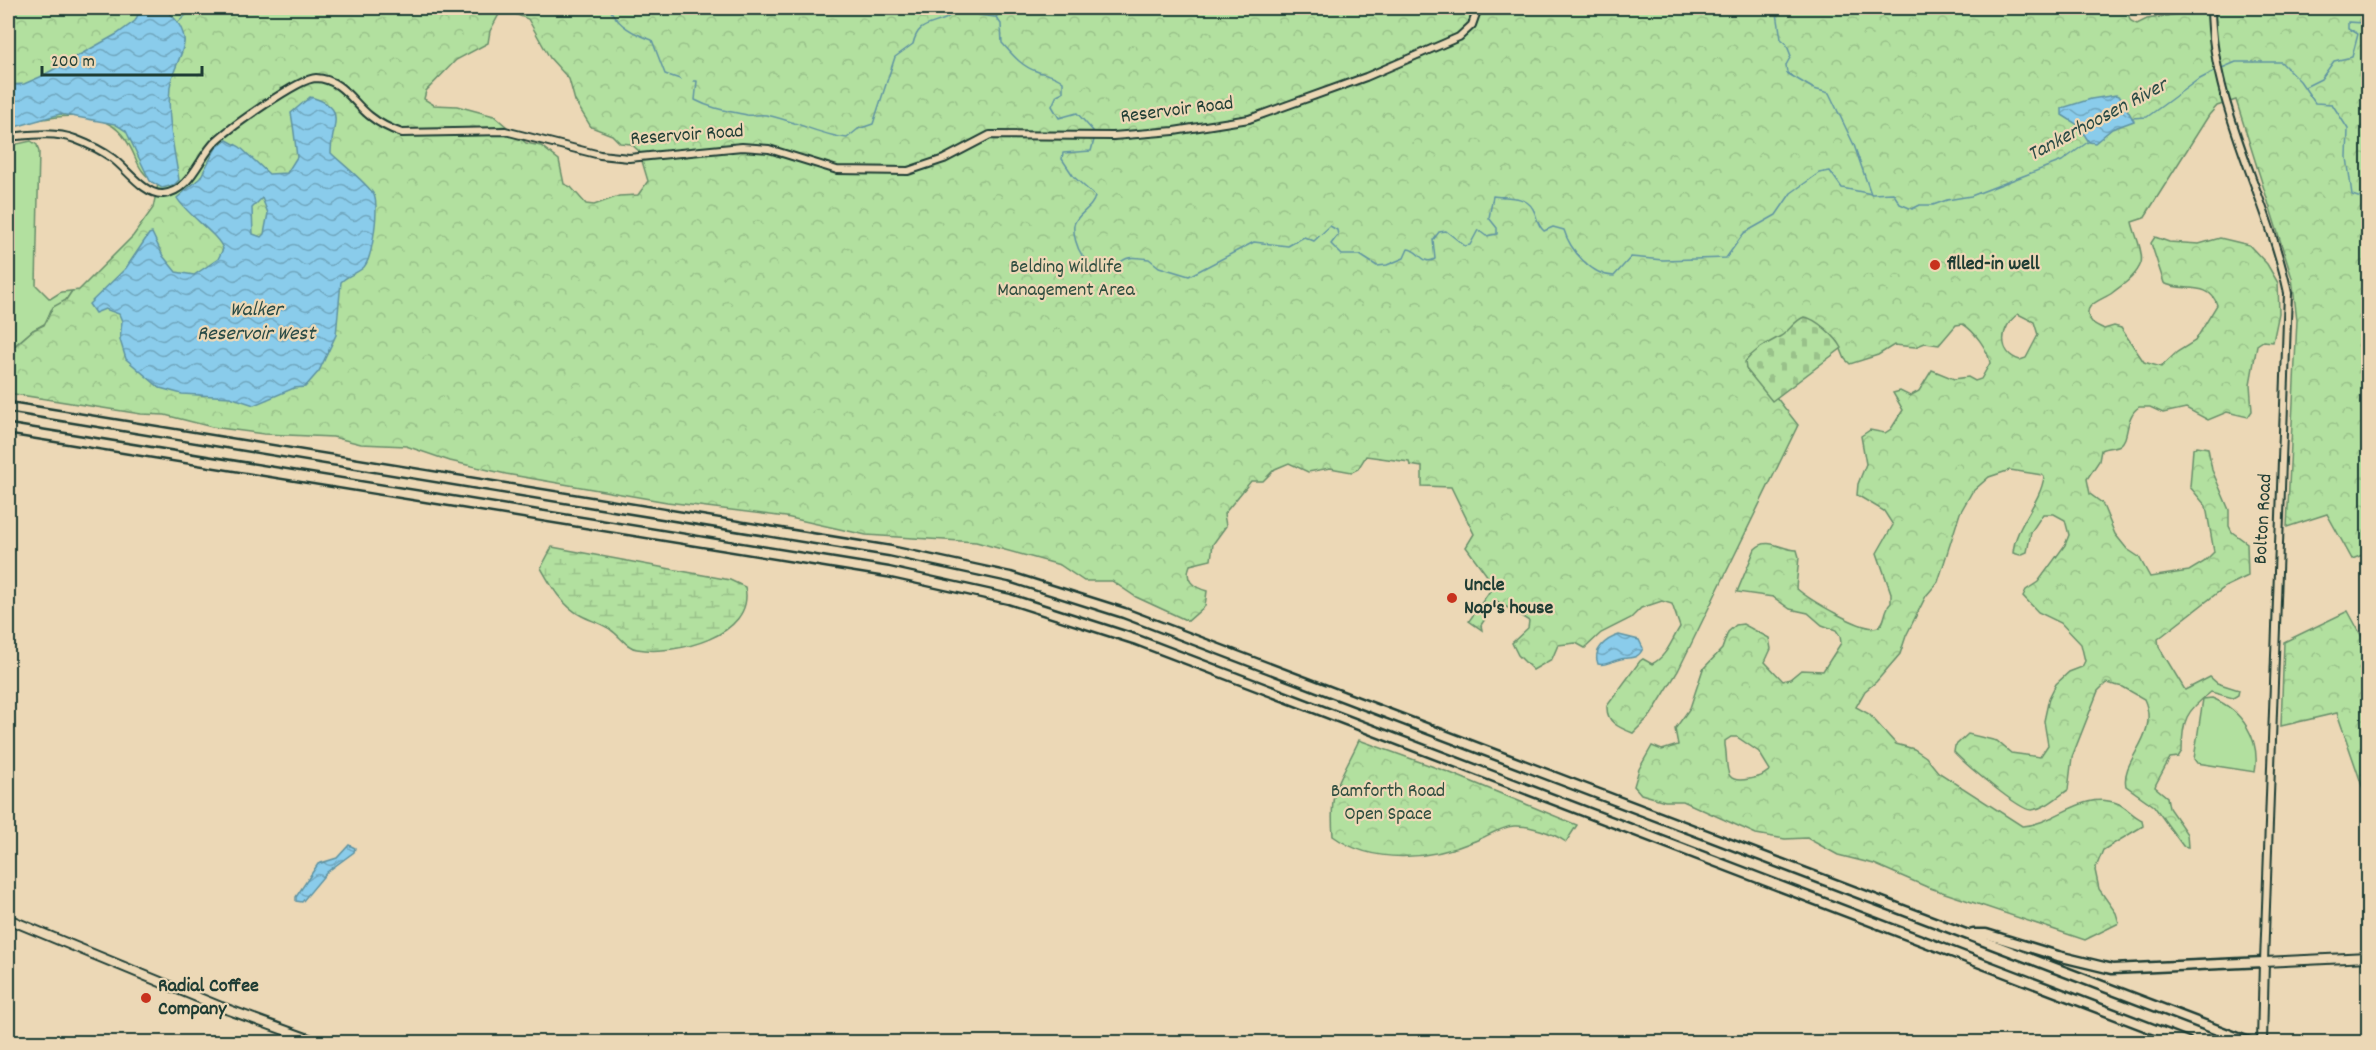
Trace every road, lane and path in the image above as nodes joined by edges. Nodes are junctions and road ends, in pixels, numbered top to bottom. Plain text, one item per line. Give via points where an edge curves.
1 (1478, 8) edge
2 (2211, 8) edge
3 (8, 137) edge
4 (8, 407) edge
5 (8, 429) edge
6 (8, 919) edge
7 (1966, 934) junction
8 (2368, 957) edge
9 (2264, 962) junction
10 (317, 1042) edge
11 (2187, 1042) edge
12 (2249, 1042) edge
13 (2262, 1042) edge

1 - 3 street, Reservoir Road via 1472,24 1459,37 1366,77 1249,119 1113,136 990,135 944,159 908,171 837,170 769,149 742,147 629,158 600,155 506,131 402,133 369,116 342,87 315,78 288,90 217,140 188,180 165,194 153,192 105,153 73,138
2 - 9 street, Bolton Road via 2220,77 2288,293
4 - 7 highway via 890,551 1004,576 1124,613
5 - 11 highway via 888,572 1029,604 1149,645
6 - 10 main road
7 - 9 highway via 1986,934 2112,969
7 - 12 highway
8 - 9 main road
9 - 13 main road, Bolton Road

